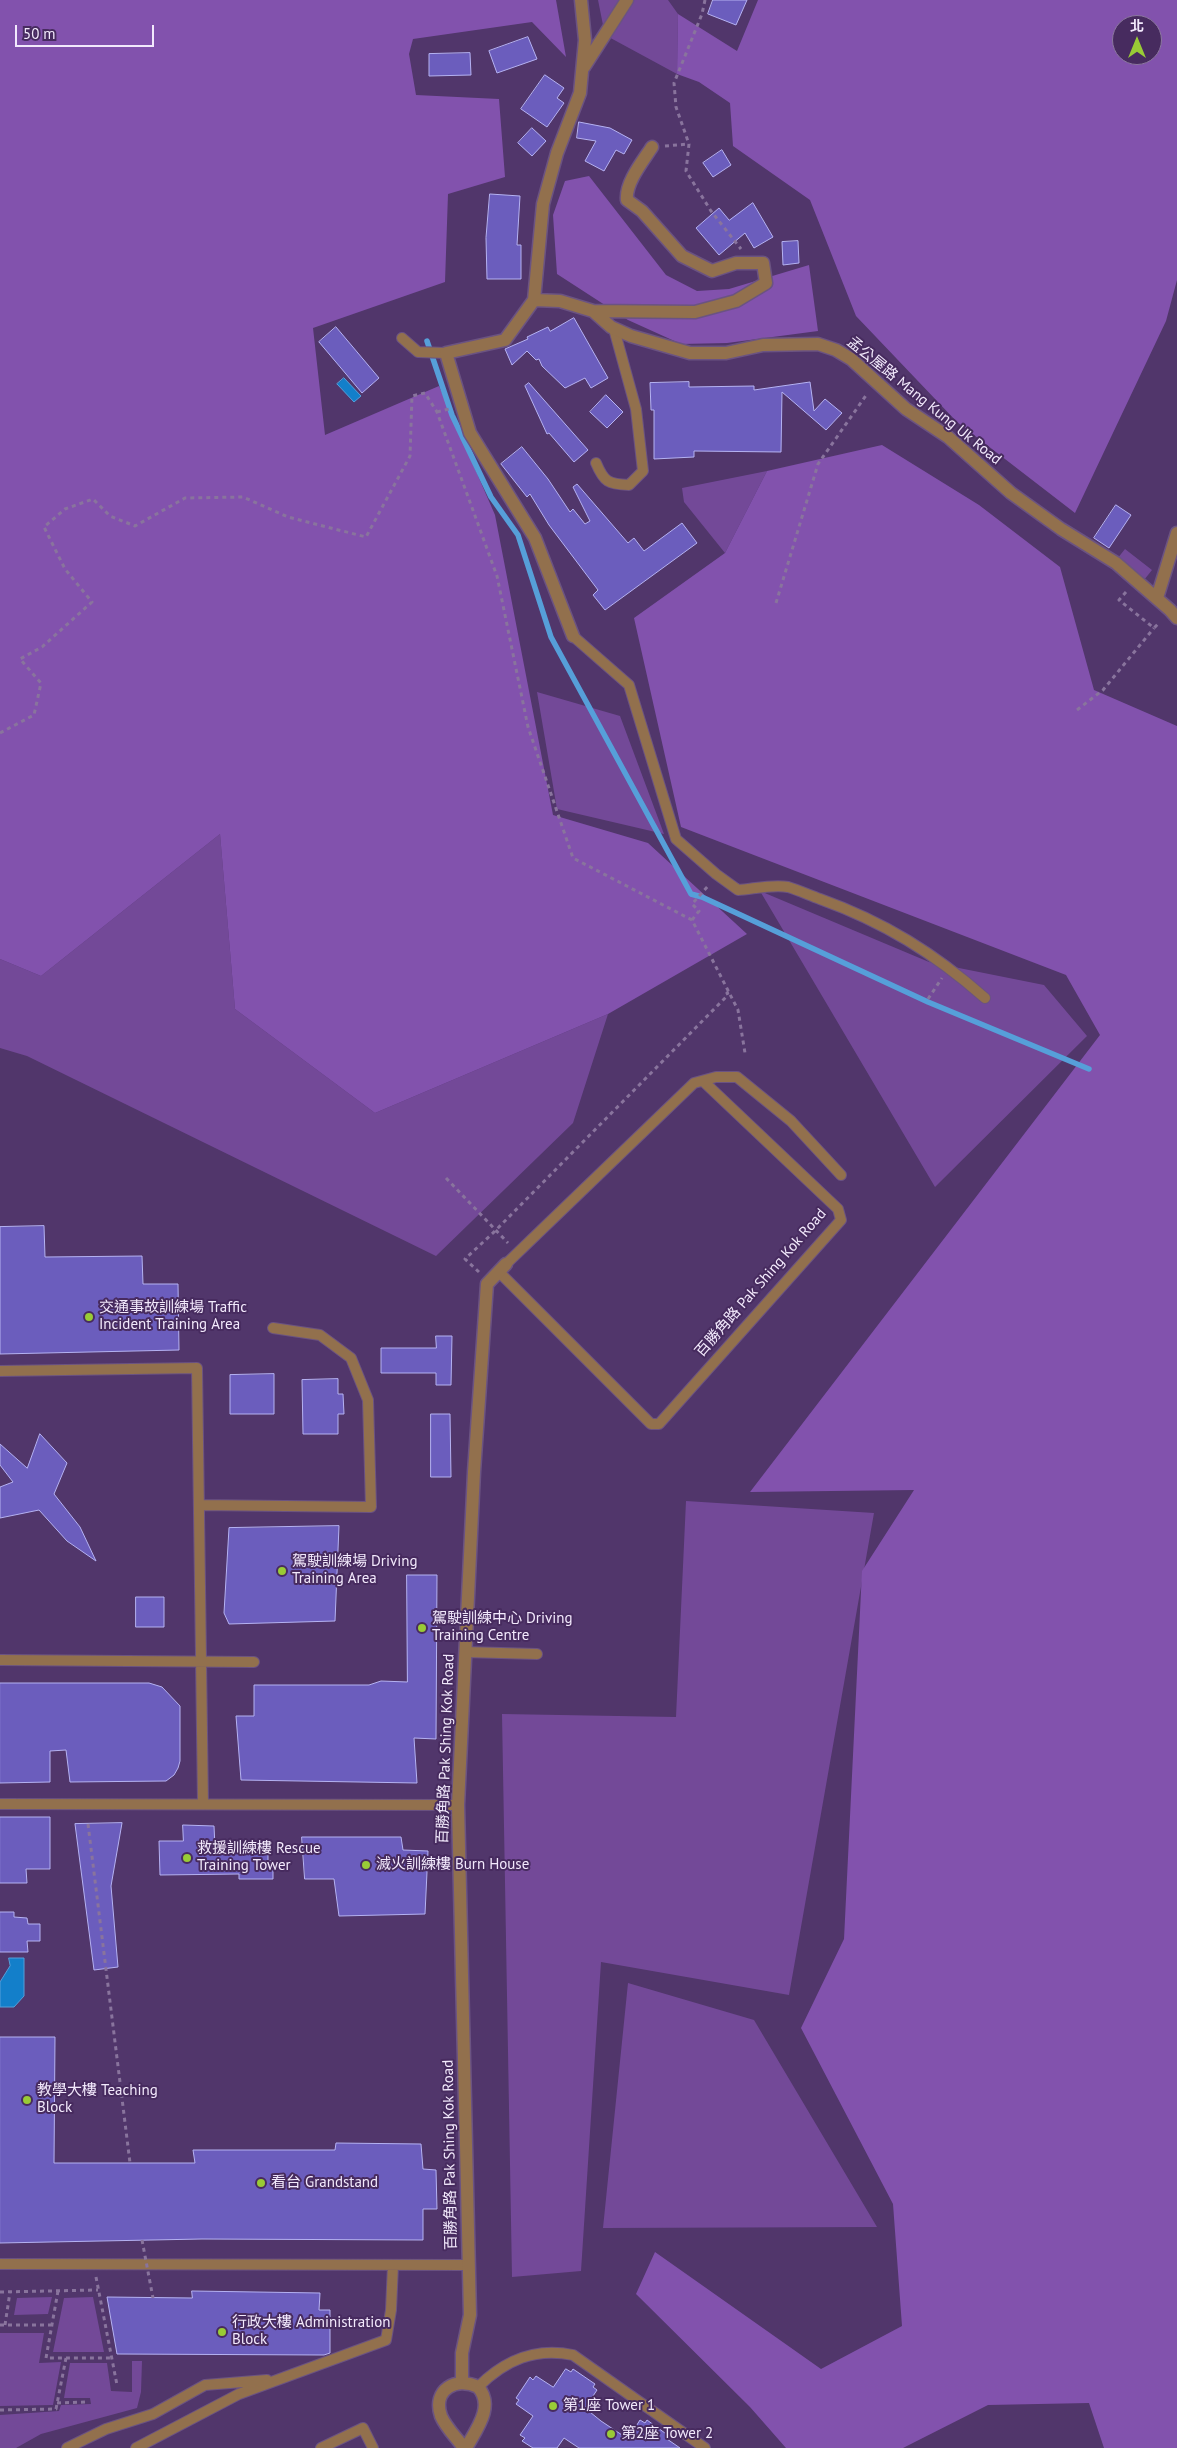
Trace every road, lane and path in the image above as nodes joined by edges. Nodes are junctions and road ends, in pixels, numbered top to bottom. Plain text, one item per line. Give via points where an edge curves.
1 (581, 0) edge
2 (627, 0) edge
3 (705, 0) edge
4 (583, 68) junction
5 (689, 144) junction
6 (652, 147) joint
7 (763, 263) junction
8 (534, 300) junction
9 (593, 311) junction
10 (614, 329) junction
11 (402, 338) dead end
12 (445, 352) junction
13 (876, 381) junction
14 (596, 463) dead end
15 (1177, 533) edge
16 (1136, 580) junction
17 (1157, 598) junction
18 (776, 603) dead end
19 (1174, 614) edge
20 (1154, 628) junction
21 (573, 636) joint
22 (1077, 710) dead end
23 (0, 732) edge
24 (708, 886) dead end
25 (692, 920) junction
26 (936, 987) dead end
27 (731, 992) junction
28 (986, 998) dead end
29 (928, 999) dead end
30 (745, 1053) dead end
31 (703, 1081) junction
32 (841, 1175) dead end
33 (446, 1178) dead end
34 (495, 1231) junction
35 (502, 1268) junction
36 (489, 1282) junction
37 (273, 1328) dead end
38 (0, 1371) edge
39 (199, 1505) junction
40 (465, 1652) junction
41 (537, 1654) dead end
42 (0, 1660) edge
43 (201, 1660) junction
44 (254, 1662) dead end
45 (0, 1804) edge
46 (203, 1804) junction
47 (458, 1805) junction
48 (88, 1824) dead end
49 (130, 2163) dead end
50 (142, 2240) dead end
51 (0, 2264) edge
52 (93, 2264) junction
53 (393, 2265) junction
54 (469, 2265) junction
55 (98, 2290) dead end
56 (58, 2291) junction
57 (0, 2292) edge
58 (10, 2292) junction
59 (153, 2298) dead end
60 (0, 2325) edge
61 (5, 2325) junction
62 (52, 2325) junction
63 (66, 2358) junction
64 (111, 2358) junction
65 (278, 2380) junction
66 (462, 2382) junction
67 (117, 2385) dead end
68 (478, 2387) junction
69 (87, 2402) dead end
70 (57, 2403) junction
71 (0, 2410) edge
72 (68, 2448) edge
73 (136, 2448) edge
74 (321, 2448) edge
75 (373, 2448) edge
76 (465, 2448) edge
77 (705, 2448) edge

1 - 4 street via 585,40
2 - 4 street
3 - 5 path via 674,84 676,107
4 - 8 street via 580,93 557,152 543,204
5 - 6 path
5 - 7 path via 686,171 711,211 749,258
6 - 7 street via 626,194 627,200 642,211 682,256 712,271 736,263
7 - 9 street via 766,283 736,301 695,312
8 - 9 street, 孟公屋路 Mang Kung Uk Road via 560,301
8 - 12 street via 505,340
9 - 10 street, 孟公屋路 Mang Kung Uk Road
10 - 13 street, 孟公屋路 Mang Kung Uk Road via 690,353 726,353 763,345 818,344 851,359
10 - 14 lane via 636,410 643,470 629,485 613,484 602,477
11 - 12 lane via 418,352
12 - 21 street via 470,433 535,538
13 - 16 street, 孟公屋路 Mang Kung Uk Road via 906,410 948,437 1012,493
13 - 18 path via 818,464
15 - 17 street
16 - 17 street, 孟公屋路 Mang Kung Uk Road
16 - 20 path via 1119,600
17 - 19 street, 孟公屋路 Mang Kung Uk Road
19 - 20 path
20 - 22 path via 1103,690
21 - 28 lane via 629,685 676,838 716,874 738,890 786,887 863,915 950,966
23 - 25 path via 34,715 41,683 20,659 42,647 92,602 65,569 44,527 65,509 93,499 110,516 135,526 185,498 243,497 288,518 366,537 410,456 412,396 425,394 438,412 496,576 528,727 573,858
24 - 25 path via 692,904 699,911
25 - 27 path
26 - 29 path
27 - 30 path via 738,1010
27 - 34 path
31 - 32 lane via 737,1077 791,1121
31 - 35 lane via 694,1083
31 - 35 lane, 百勝角路 Pak Shing Kok Road via 838,1209 841,1220 659,1424 651,1424
33 - 34 path
34 - 36 path via 465,1259
35 - 36 street
36 - 40 street, 百勝角路 Pak Shing Kok Road via 474,1472
37 - 39 lane via 320,1335 351,1358 368,1400 371,1507
38 - 39 lane via 197,1368
39 - 43 lane
40 - 41 lane
40 - 47 street, 百勝角路 Pak Shing Kok Road
42 - 43 lane
43 - 44 lane
43 - 46 lane
45 - 46 lane
46 - 47 lane
47 - 54 street, 百勝角路 Pak Shing Kok Road
48 - 49 path
50 - 59 path, bridge
51 - 52 lane
52 - 53 lane
52 - 64 path
53 - 54 lane
53 - 65 lane via 386,2340
54 - 66 street, 百勝角路 Pak Shing Kok Road via 470,2315 462,2354
55 - 56 path
56 - 58 path
56 - 62 path
57 - 58 path
58 - 61 path
60 - 61 path
61 - 62 path
62 - 63 path via 46,2358
63 - 64 path
63 - 70 path
64 - 67 path
65 - 72 lane via 205,2385 153,2414 106,2429
65 - 73 lane via 239,2394
66 - 68 street
66 - 76 street via 455,2383 443,2393 440,2407 445,2424
68 - 76 street via 483,2392 485,2405 481,2420
68 - 77 lane via 499,2368 517,2358 535,2353 572,2355
69 - 70 path
70 - 71 path via 56,2409
74 - 75 lane via 363,2428

